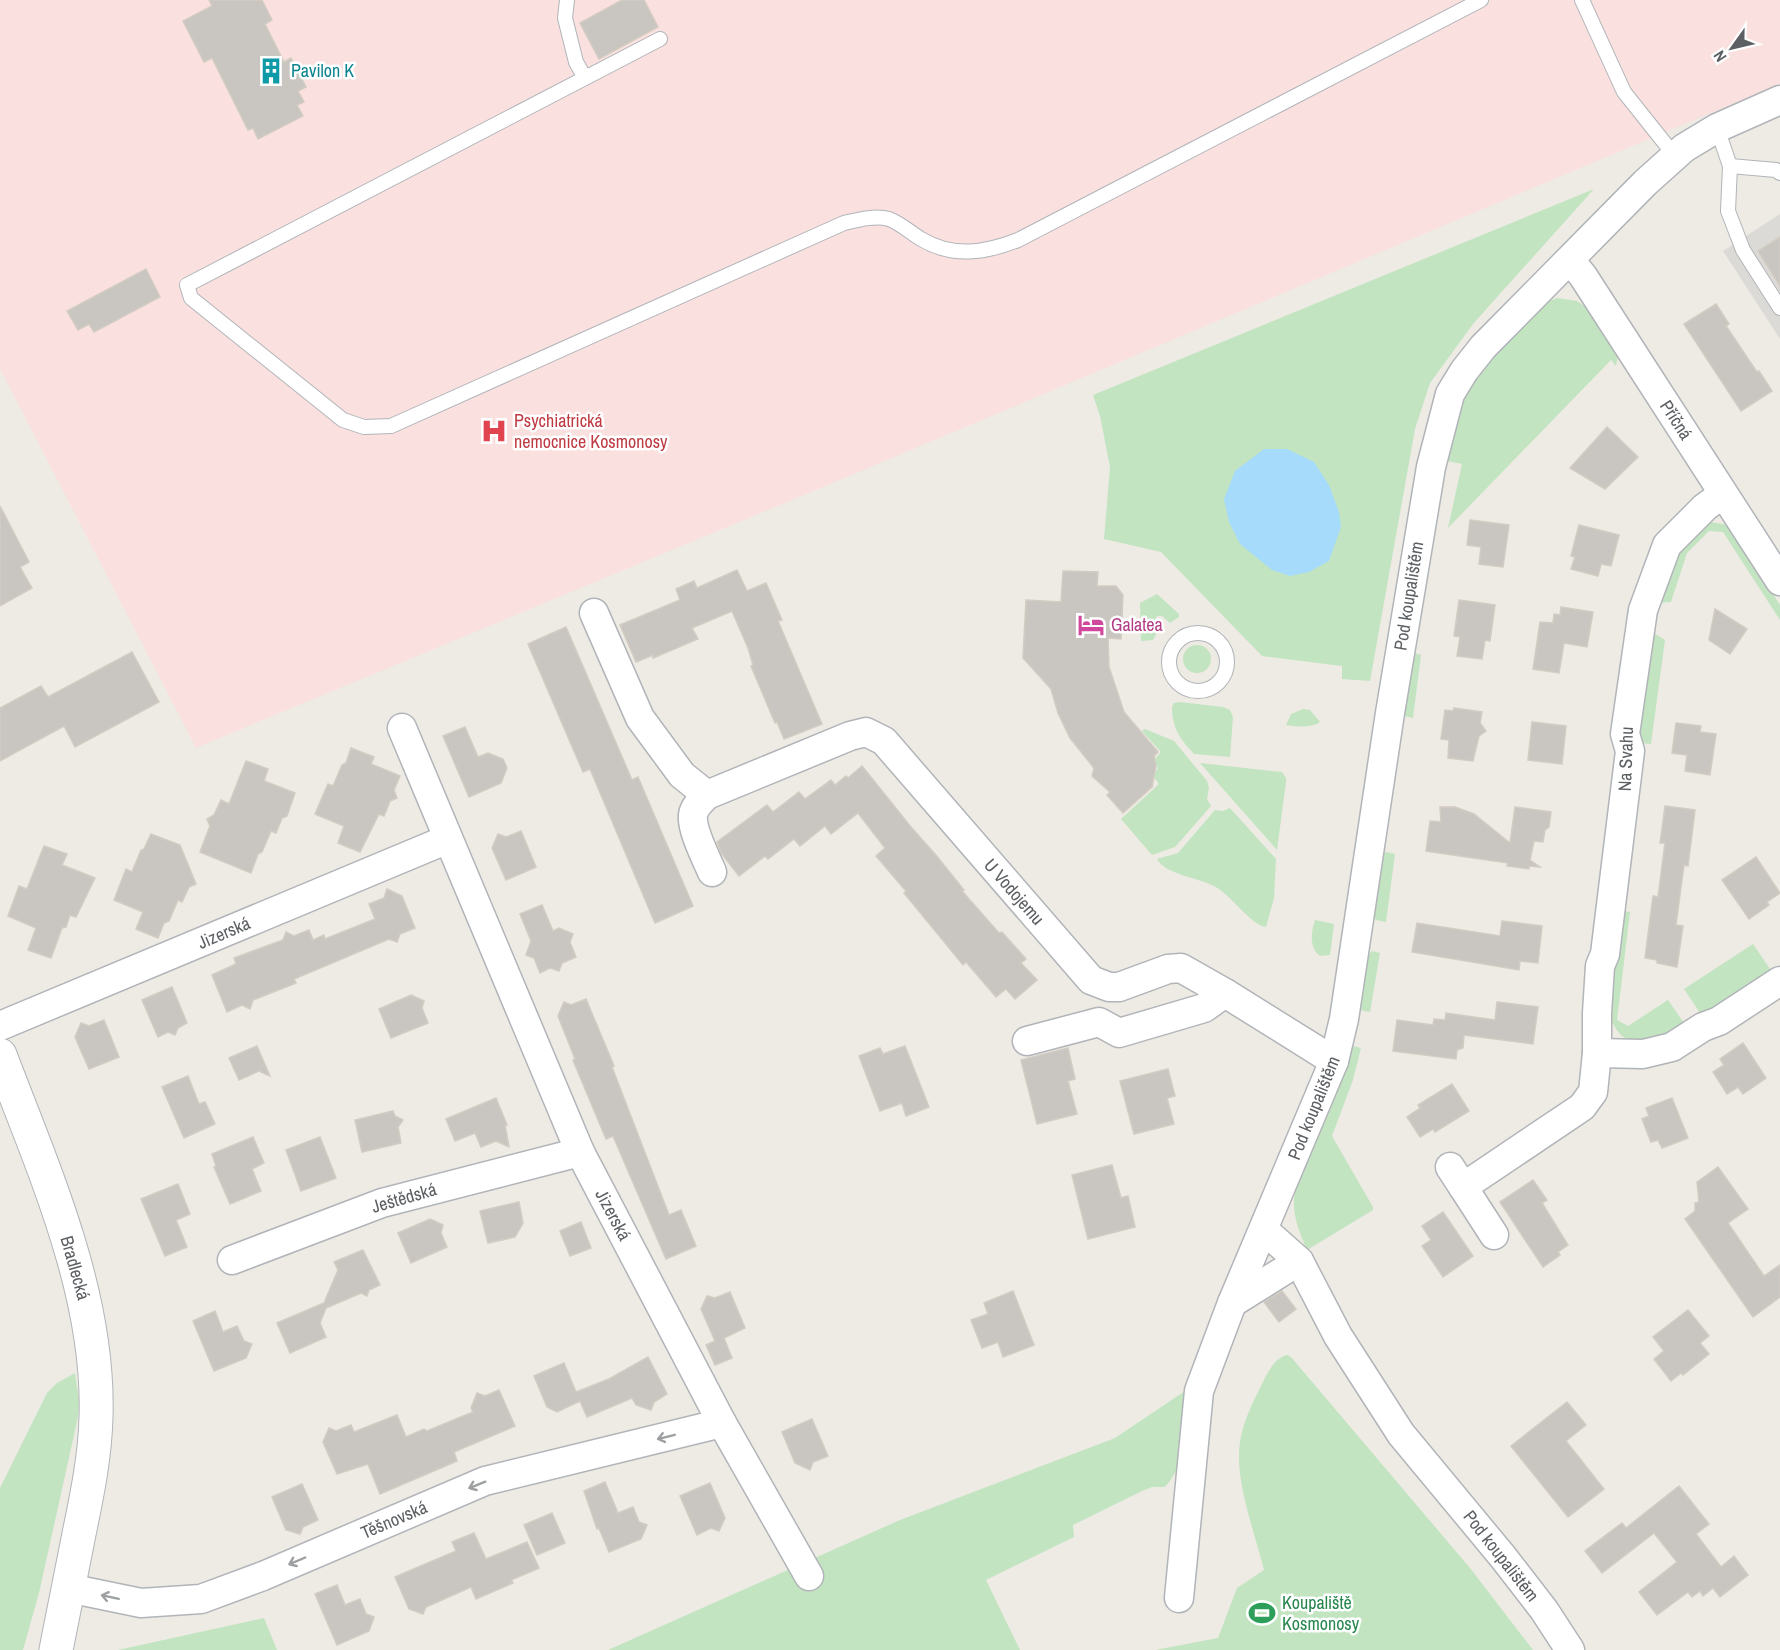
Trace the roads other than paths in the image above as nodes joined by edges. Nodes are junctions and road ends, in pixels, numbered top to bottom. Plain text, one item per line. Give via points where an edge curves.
1 (567, 0) edge
2 (1481, 0) edge
3 (1582, 0) edge
4 (660, 39) dead end
5 (585, 78) junction
6 (1780, 100) edge
7 (1717, 128) junction
8 (1675, 156) junction
9 (1731, 166) junction
10 (1780, 173) edge
11 (1570, 260) junction
12 (1780, 308) edge
13 (1723, 494) junction
14 (1780, 581) edge
15 (594, 613) dead end
16 (1225, 670) joint
17 (402, 728) dead end
18 (707, 795) junction
19 (448, 839) junction
20 (712, 872) dead end
21 (1780, 981) edge
22 (1225, 993) junction
23 (0, 1026) edge
24 (1027, 1041) dead end
25 (1597, 1053) junction
26 (0, 1055) edge
27 (1334, 1061) junction
28 (580, 1152) junction
29 (1264, 1230) junction
30 (1494, 1235) dead end
31 (232, 1260) dead end
32 (1299, 1261) junction
33 (1232, 1303) junction
34 (722, 1422) junction
35 (809, 1576) dead end
36 (68, 1588) junction
37 (1179, 1598) dead end
38 (56, 1650) edge
39 (1570, 1650) edge

1 - 5 lane via 565,18 576,62
2 - 5 lane via 1018,240 994,249 954,252 933,246 889,219 866,218 844,223 391,426 363,427 343,420 191,298 187,285
3 - 8 lane via 1624,92
4 - 5 lane
6 - 7 street, Pod koupalištěm
7 - 8 street, Pod koupalištěm
7 - 9 lane
8 - 11 street, Pod koupalištěm
9 - 10 lane
9 - 12 lane via 1728,211 1743,250
11 - 13 street, Příčná
11 - 27 street, Pod koupalištěm via 1483,346 1450,394 1427,490
13 - 14 street, Příčná
13 - 25 street, Na Svahu via 1667,545 1643,610 1626,734 1630,751 1605,954 1600,966
15 - 18 street via 640,718 682,774
16 - 16 lane via 1224,650 1209,635 1188,634 1172,648 1170,668 1181,686 1191,690 1212,687
17 - 19 street, Jizerská
18 - 20 street via 698,804 693,825
18 - 22 street, U Vodojemu via 866,732 884,741 1091,980 1119,987 1181,968
19 - 23 street, Jizerská
19 - 28 street, Jizerská
21 - 25 street via 1672,1047 1643,1054
22 - 24 street via 1204,1008 1119,1033 1099,1022
22 - 27 street, U Vodojemu
25 - 30 street, Na Svahu via 1593,1092 1582,1107 1457,1177
26 - 36 street, Bradlecká via 47,1178 85,1300 95,1362 94,1452
27 - 29 street, Pod koupalištěm
28 - 31 street, Ještědská via 382,1203
28 - 34 street, Jizerská
29 - 32 street, Pod koupalištěm
29 - 33 street, Pod koupalištěm
32 - 33 street
32 - 39 street, Pod koupalištěm via 1338,1336 1401,1434 1503,1557
33 - 37 street, Pod koupalištěm via 1199,1391
34 - 35 street, Jizerská
34 -> 36 street, Těšnovská via 485,1481 201,1599 141,1603
36 - 38 street, Bradlecká

